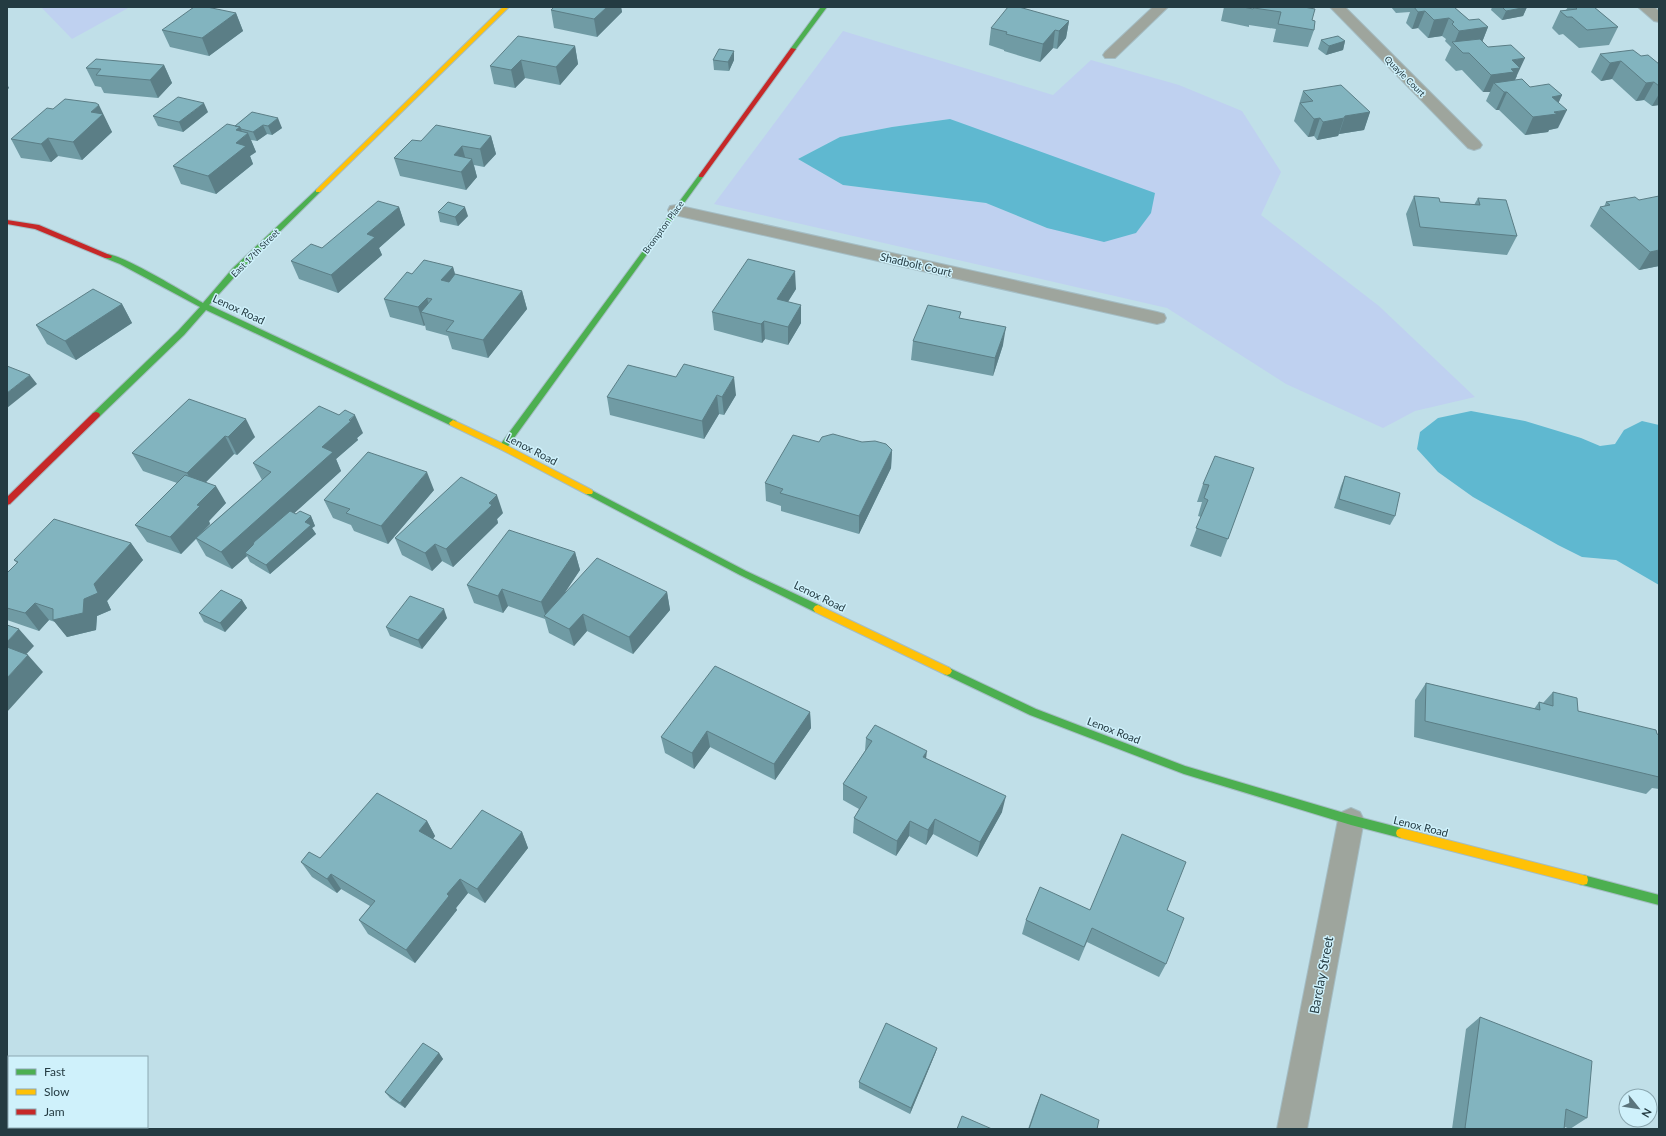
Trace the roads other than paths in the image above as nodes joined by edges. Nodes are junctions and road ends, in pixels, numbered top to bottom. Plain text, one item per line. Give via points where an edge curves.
1 (506, 7) edge
2 (824, 7) edge
3 (1161, 7) edge
4 (1337, 7) edge
5 (1645, 7) edge
6 (1659, 18) edge
7 (1110, 55) dead end
8 (1474, 144) dead end
9 (676, 210) junction
10 (7, 222) edge
11 (204, 306) junction
12 (1157, 318) dead end
13 (503, 447) junction
14 (7, 502) edge
15 (1351, 820) junction
16 (1659, 900) edge
17 (1292, 1129) edge

1 - 11 street, East 17th Street via 236,270
2 - 9 street, Brompton Place
3 - 7 street
4 - 8 street, Quayle Court
5 - 6 street
9 - 12 street, Shadbolt Court
9 - 13 street, Brompton Place
10 - 11 street, Lenox Road via 37,227 124,262
11 - 13 street, Lenox Road
11 - 14 street, East 17th Street via 181,333
13 - 15 street, Lenox Road via 744,573 1033,712 1184,770
15 - 16 street, Lenox Road
15 - 17 street, Barclay Street

